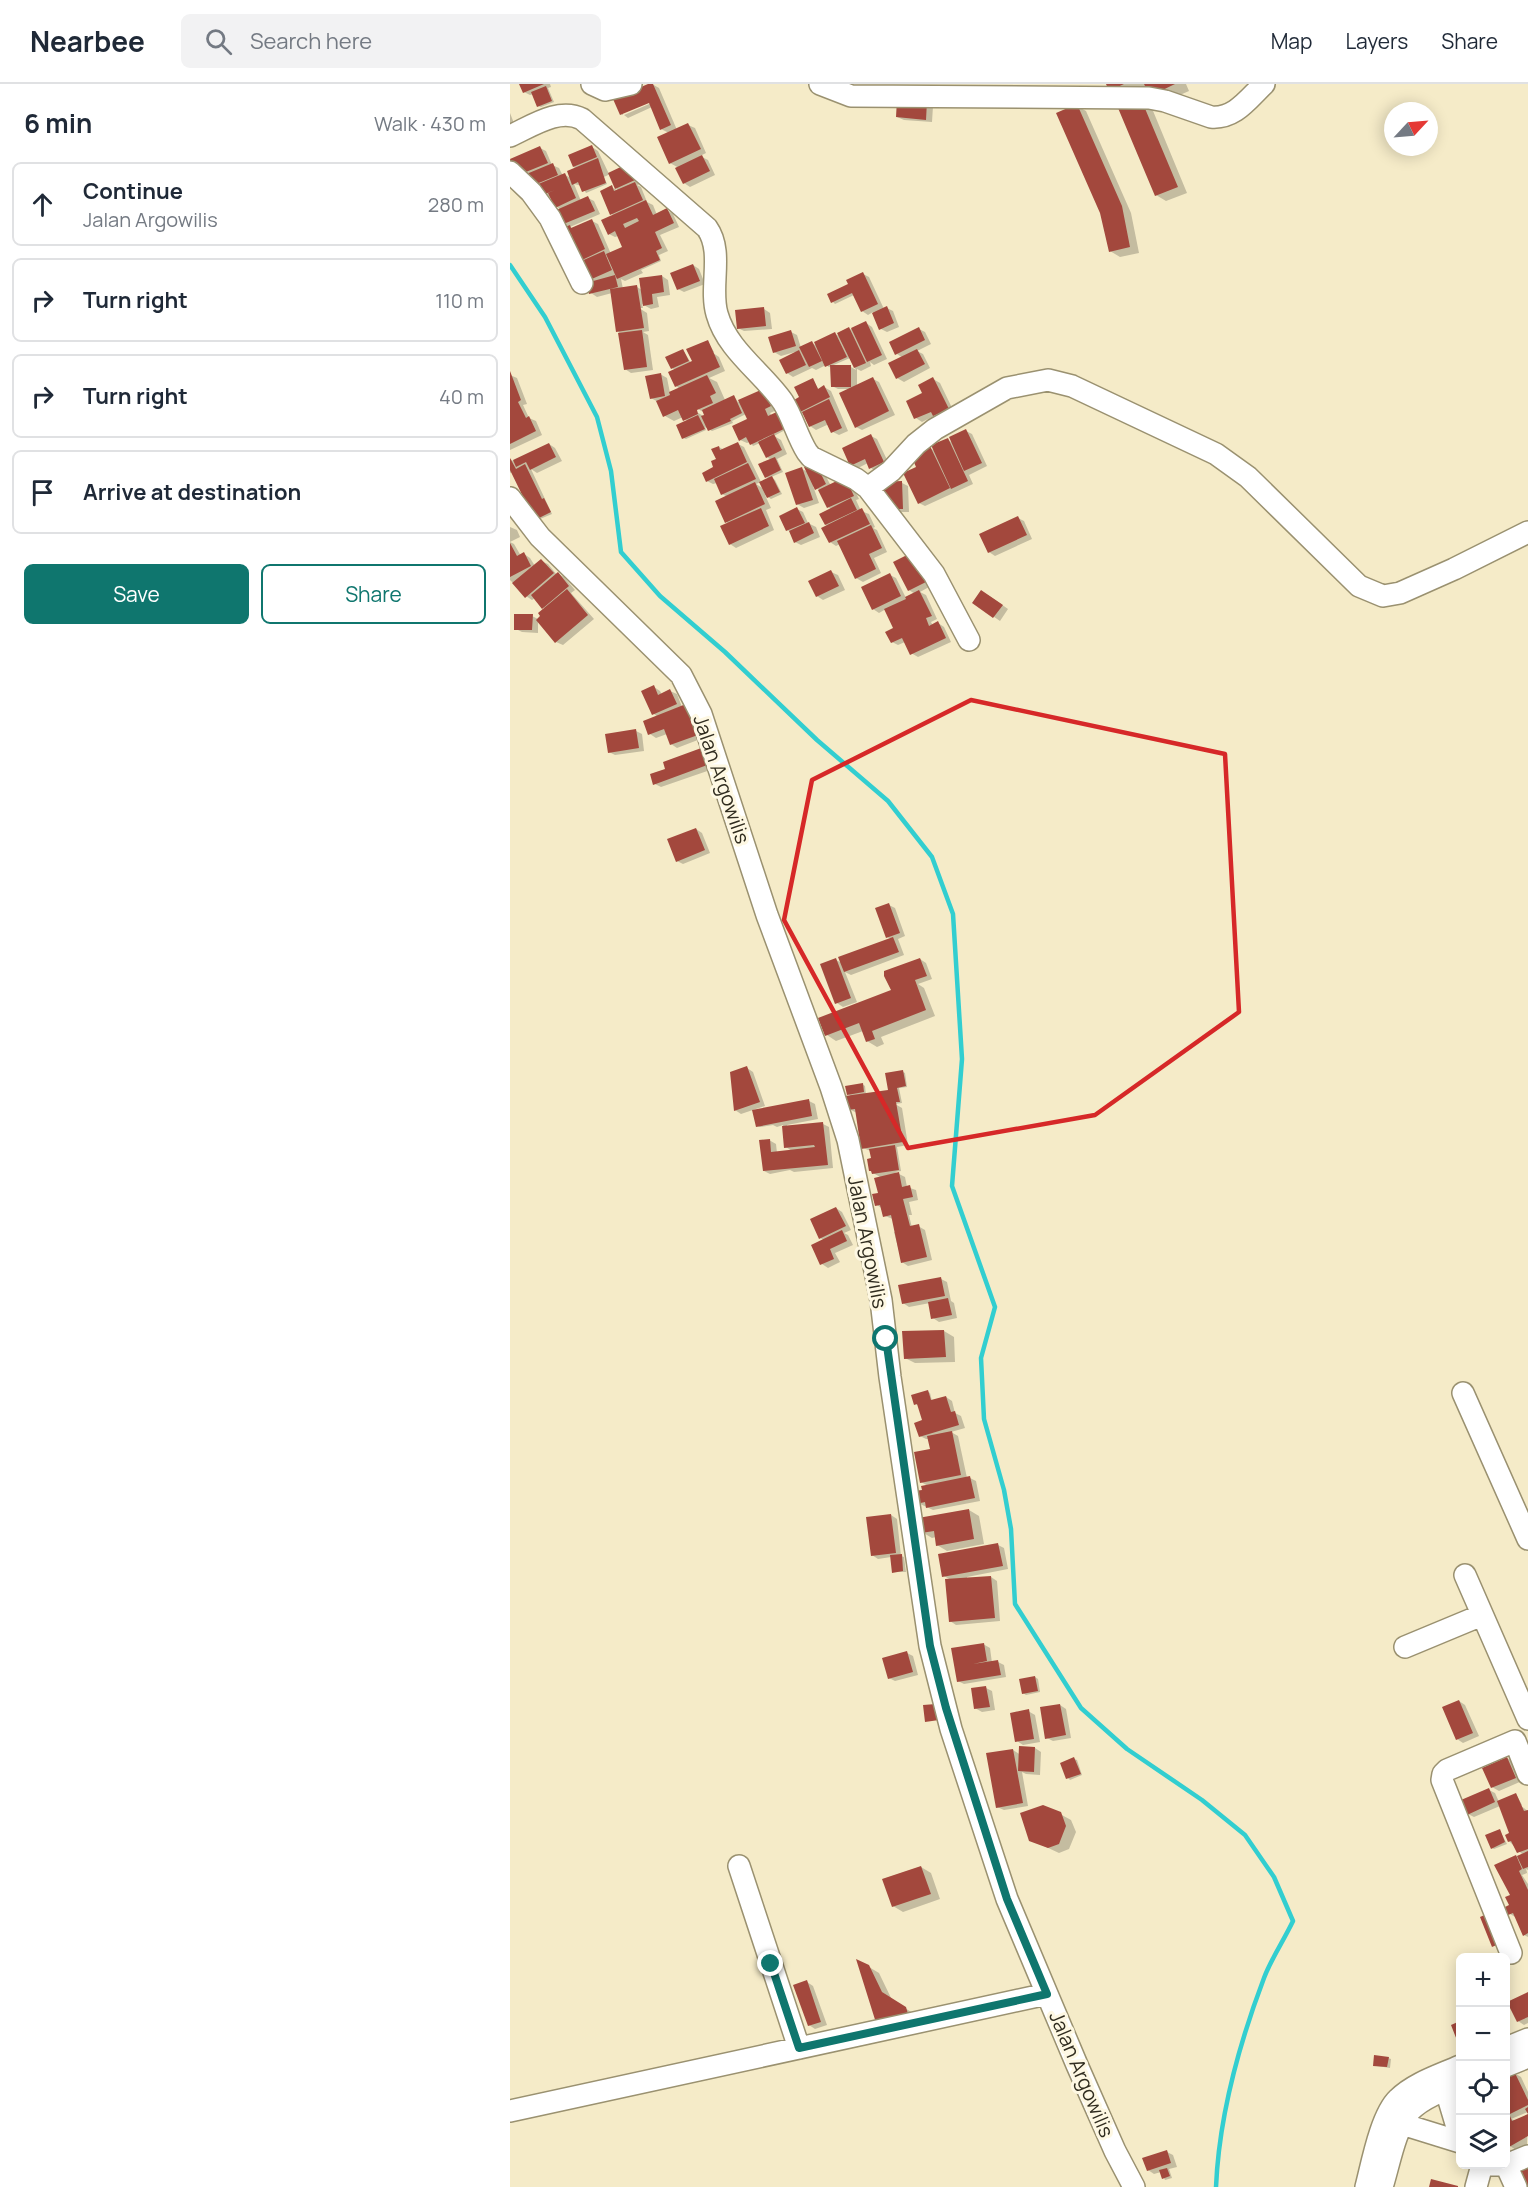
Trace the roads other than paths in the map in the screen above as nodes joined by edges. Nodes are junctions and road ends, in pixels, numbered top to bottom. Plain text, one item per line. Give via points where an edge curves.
1 (592, 84) edge
2 (631, 84) edge
3 (820, 84) edge
4 (1263, 84) edge
5 (510, 136) edge
6 (510, 172) edge
7 (582, 283) dead end
8 (868, 488) junction
9 (510, 498) edge
10 (1528, 532) edge
11 (969, 640) dead end
12 (1463, 1393) dead end
13 (1528, 1539) edge
14 (1465, 1575) dead end
15 (1482, 1615) junction
16 (1405, 1647) dead end
17 (1528, 1719) edge
18 (1522, 1739) edge
19 (1528, 1774) edge
20 (739, 1866) dead end
21 (1513, 1952) edge
22 (1047, 1994) junction
23 (1516, 2043) edge
24 (799, 2048) junction
25 (1508, 2061) edge
26 (1449, 2083) edge
27 (510, 2111) edge
28 (1456, 2115) edge
29 (1402, 2124) junction
30 (1456, 2140) edge
31 (1528, 2156) edge
32 (1510, 2163) edge
33 (1481, 2169) edge
34 (1508, 2169) edge
35 (1134, 2187) edge
36 (1366, 2187) edge
37 (1382, 2187) edge
38 (1476, 2187) edge
39 (1516, 2187) edge

1 - 2 street via 605,90
3 - 4 street via 851,96 1149,98 1211,117 1240,108
5 - 8 street via 558,115 575,115 707,228 714,242 717,314 727,335 785,405 811,457 856,478
6 - 7 street via 550,218
8 - 10 street via 925,436 961,412 1006,388 1048,380 1072,386 1216,454 1248,477 1359,586 1383,596 1400,593
8 - 11 street via 925,561
9 - 22 street, Jalan Argowilis via 540,537 681,675 701,714 767,915 848,1140 881,1300 930,1646 951,1729 999,1877
12 - 13 street
14 - 15 street
15 - 16 street
15 - 17 street
18 - 19 street
18 - 21 street via 1446,1770 1442,1780
20 - 24 street
22 - 24 street
22 - 35 street, Jalan Argowilis
23 - 25 street
24 - 27 street
26 - 28 street
26 - 29 street via 1410,2111
26 - 36 street via 1411,2089 1397,2100 1389,2111
29 - 30 street
29 - 37 street
31 - 32 street
33 - 38 street
34 - 39 street

